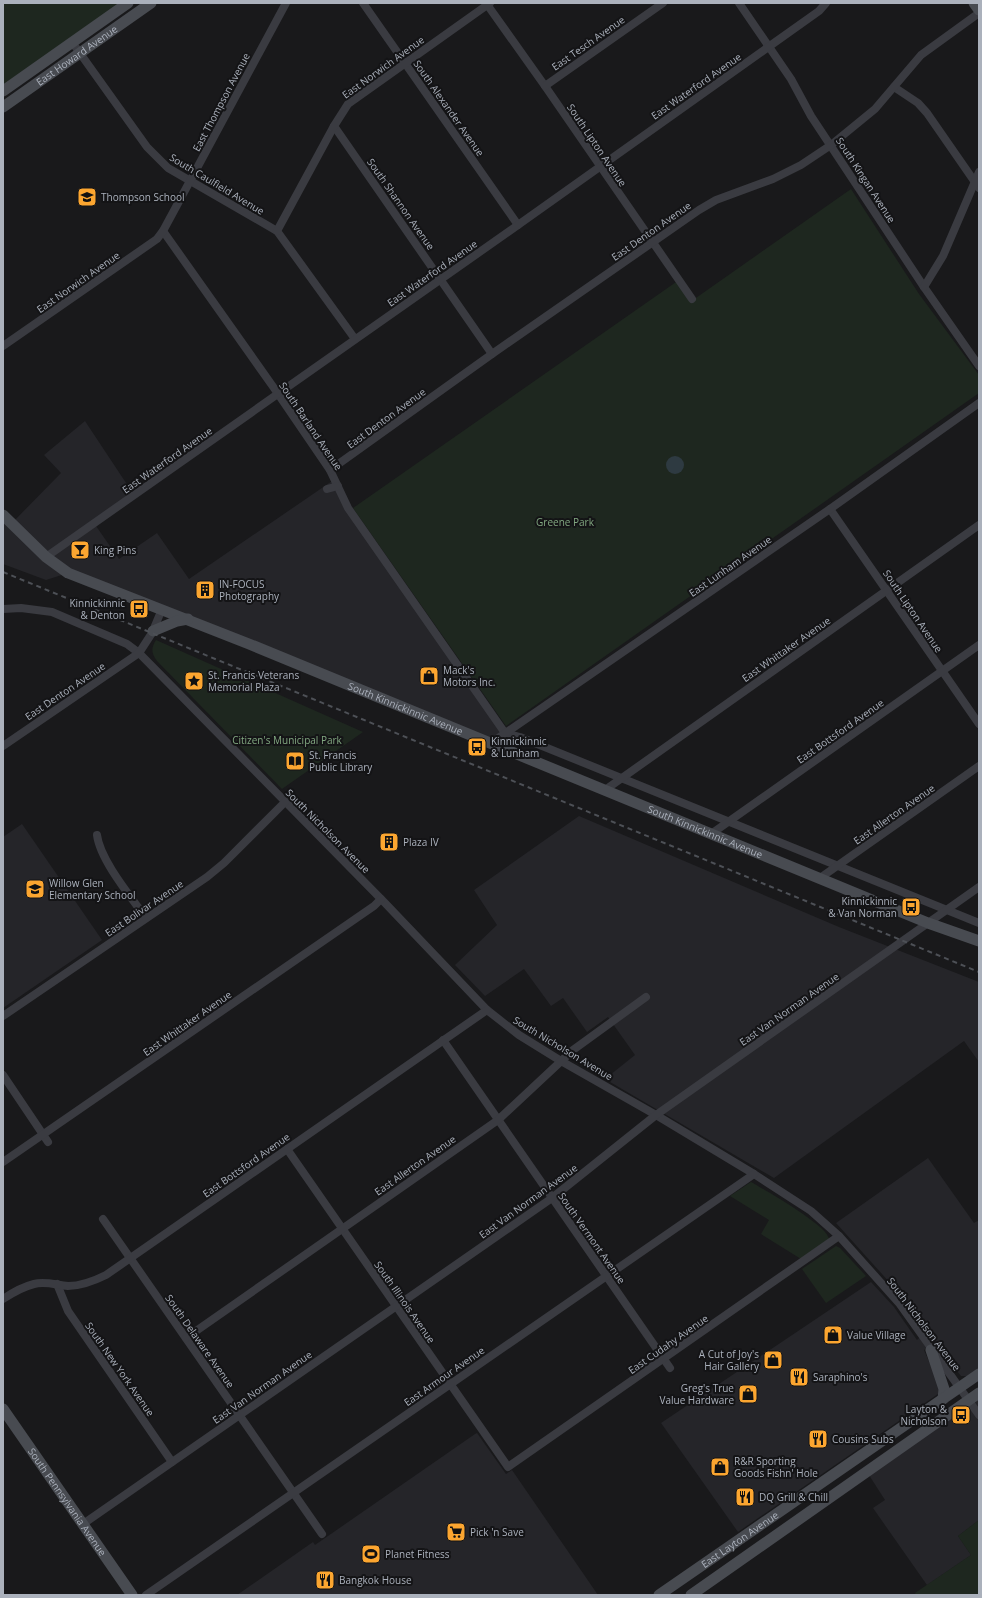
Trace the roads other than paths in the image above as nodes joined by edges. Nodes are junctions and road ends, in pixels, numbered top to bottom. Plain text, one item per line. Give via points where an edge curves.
1 (128, 3) edge
2 (151, 3) edge
3 (286, 3) edge
4 (363, 3) edge
5 (663, 3) edge
6 (739, 3) edge
7 (826, 3) edge
8 (974, 3) edge
9 (488, 4) edge
10 (979, 10) edge
11 (979, 13) edge
12 (72, 42) junction
13 (769, 46) junction
14 (79, 53) junction
15 (406, 63) junction
16 (545, 86) junction
17 (894, 88) junction
18 (3, 91) edge
19 (3, 107) edge
20 (334, 126) junction
21 (831, 144) junction
22 (600, 167) junction
23 (979, 172) edge
24 (190, 181) junction
25 (977, 185) edge
26 (518, 225) junction
27 (163, 231) junction
28 (276, 231) junction
29 (652, 243) junction
30 (441, 280) junction
31 (924, 287) junction
32 (692, 299) dead end
33 (355, 339) junction
34 (3, 346) edge
35 (492, 354) junction
36 (979, 366) edge
37 (278, 394) junction
38 (979, 403) edge
39 (330, 470) junction
40 (338, 486) junction
41 (327, 489) dead end
42 (830, 509) junction
43 (3, 516) edge
44 (979, 525) edge
45 (46, 556) junction
46 (887, 590) junction
47 (3, 609) edge
48 (162, 609) junction
49 (188, 619) junction
50 (153, 630) junction
51 (979, 645) edge
52 (139, 653) junction
53 (942, 671) junction
54 (979, 724) edge
55 (505, 733) junction
56 (491, 743) junction
57 (3, 746) edge
58 (979, 766) edge
59 (622, 779) junction
60 (605, 790) junction
61 (285, 802) junction
62 (729, 822) junction
63 (711, 834) junction
64 (98, 835) dead end
65 (838, 866) junction
66 (820, 878) junction
67 (979, 887) edge
68 (381, 899) junction
69 (947, 910) junction
70 (146, 918) junction
71 (928, 923) junction
72 (979, 923) edge
73 (979, 941) edge
74 (646, 997) dead end
75 (487, 1010) junction
76 (3, 1016) edge
77 (443, 1040) junction
78 (561, 1061) junction
79 (3, 1075) edge
80 (656, 1115) junction
81 (498, 1120) junction
82 (43, 1134) junction
83 (48, 1142) dead end
84 (287, 1149) junction
85 (3, 1162) edge
86 (754, 1174) junction
87 (552, 1198) junction
88 (103, 1219) dead end
89 (342, 1229) junction
90 (839, 1236) junction
91 (130, 1258) junction
92 (606, 1276) junction
93 (57, 1284) junction
94 (3, 1299) edge
95 (396, 1306) junction
96 (186, 1338) junction
97 (931, 1350) junction
98 (664, 1359) junction
99 (670, 1368) dead end
100 (979, 1374) edge
101 (450, 1384) junction
102 (959, 1388) junction
103 (979, 1393) edge
104 (943, 1399) junction
105 (969, 1401) junction
106 (3, 1409) edge
107 (239, 1415) junction
108 (979, 1415) edge
109 (172, 1462) junction
110 (508, 1467) joint
111 (293, 1493) junction
112 (83, 1524) junction
113 (322, 1534) dead end
114 (132, 1595) edge
115 (146, 1595) edge
116 (659, 1595) edge
117 (691, 1595) edge

1 - 12 street, East Howard Avenue
2 - 14 street, East Howard Avenue
3 - 24 street, East Thompson Avenue
4 - 15 street, South Alexander Avenue
5 - 16 street, East Tesch Avenue
6 - 13 street, South Kingan Avenue
7 - 13 street, East Waterford Avenue via 819,11
8 - 10 street
9 - 15 street, East Norwich Avenue
9 - 16 street, South Lipton Avenue
11 - 17 street, East Denton Avenue via 921,55
12 - 14 street, South Caulfield Avenue
12 - 18 street, East Howard Avenue
13 - 21 street, South Kingan Avenue
13 - 22 street, East Waterford Avenue
14 - 19 street, East Howard Avenue
14 - 24 street, South Caulfield Avenue via 147,147 162,164
15 - 20 street, East Norwich Avenue via 348,104
15 - 26 street, South Alexander Avenue
16 - 22 street, South Lipton Avenue
17 - 21 street, East Denton Avenue via 875,109
17 - 25 street via 918,103 927,113
20 - 28 street, East Norwich Avenue
20 - 30 street, South Shannon Avenue
21 - 29 street, East Denton Avenue via 773,179 716,200
21 - 31 street, South Kingan Avenue
22 - 26 street, East Waterford Avenue
22 - 29 street, South Lipton Avenue
23 - 25 street
24 - 27 street, East Thompson Avenue
24 - 28 street, South Caulfield Avenue
25 - 31 street via 943,256
26 - 30 street, East Waterford Avenue
27 - 34 street, East Norwich Avenue via 157,239
27 - 37 street, South Barland Avenue
28 - 33 street, South Caulfield Avenue
29 - 32 street, South Lipton Avenue
29 - 35 street, East Denton Avenue
30 - 33 street, East Waterford Avenue
30 - 35 street, South Shannon Avenue
31 - 36 street, South Kingan Avenue
33 - 37 street, East Waterford Avenue
35 - 39 street, East Denton Avenue
37 - 39 street, South Barland Avenue
37 - 45 street, East Waterford Avenue
38 - 42 street, East Lunham Avenue
39 - 40 street, South Barland Avenue
40 - 41 street
40 - 55 street, South Barland Avenue via 348,508
42 - 46 street, South Lipton Avenue
42 - 55 street, East Lunham Avenue
43 - 45 street, South Kinnickinnic Avenue
44 - 46 street, East Whittaker Avenue
45 - 48 street, South Kinnickinnic Avenue via 68,573
46 - 53 street, South Lipton Avenue
46 - 59 street, East Whittaker Avenue
47 - 52 street, South Nicholson Avenue via 21,608 52,612 127,644
48 - 49 street, South Kinnickinnic Avenue
48 - 50 street
49 - 50 street
49 - 56 street, South Kinnickinnic Avenue
50 - 52 street
51 - 53 street, East Bottsford Avenue
52 - 57 street, East Denton Avenue
52 - 61 street, South Nicholson Avenue
53 - 54 street, South Lipton Avenue
53 - 62 street, East Bottsford Avenue
55 - 56 street, East Lunham Avenue
55 - 59 street, South Kinnickinnic Avenue
56 - 60 street, South Kinnickinnic Avenue
58 - 65 street, East Allerton Avenue
59 - 60 street, East Whittaker Avenue
59 - 62 street, South Kinnickinnic Avenue
60 - 63 street, South Kinnickinnic Avenue
61 - 68 street, South Nicholson Avenue
61 - 70 street, East Bolivar Avenue via 224,863
62 - 63 street, East Bottsford Avenue
62 - 65 street, South Kinnickinnic Avenue
63 - 66 street, South Kinnickinnic Avenue
64 - 70 street via 98,844 104,857
65 - 66 street, East Allerton Avenue
65 - 69 street, South Kinnickinnic Avenue
66 - 71 street, South Kinnickinnic Avenue
67 - 69 street, East Van Norman Avenue
68 - 75 street, South Nicholson Avenue
68 - 82 street, East Whittaker Avenue
69 - 71 street, East Van Norman Avenue
69 - 72 street, South Kinnickinnic Avenue
70 - 76 street, East Bolivar Avenue
71 - 73 street, South Kinnickinnic Avenue
71 - 80 street, East Van Norman Avenue
74 - 78 street, East Allerton Avenue
75 - 77 street, East Bottsford Avenue
75 - 78 street, South Nicholson Avenue via 519,1035
77 - 81 street, South Vermont Avenue
77 - 84 street, East Bottsford Avenue
78 - 80 street, South Nicholson Avenue
78 - 81 street, East Allerton Avenue
79 - 82 street
80 - 86 street, South Nicholson Avenue
80 - 87 street, East Van Norman Avenue
81 - 87 street, South Vermont Avenue
81 - 89 street, East Allerton Avenue
82 - 83 street
82 - 85 street, East Whittaker Avenue
84 - 89 street, South Illinois Avenue
84 - 91 street, East Bottsford Avenue
86 - 90 street, South Nicholson Avenue via 811,1212
86 - 92 street, East Armour Avenue
87 - 92 street, South Vermont Avenue
87 - 95 street, East Van Norman Avenue
88 - 91 street, South Delaware Avenue
89 - 95 street, South Illinois Avenue
89 - 96 street, East Allerton Avenue
90 - 97 street, South Nicholson Avenue via 898,1303
90 - 98 street, East Cudahy Avenue
91 - 93 street, East Bottsford Avenue via 92,1282 69,1286
91 - 96 street, South Delaware Avenue
92 - 98 street, South Vermont Avenue
92 - 101 street, East Armour Avenue
93 - 94 street, East Bottsford Avenue via 34,1284 17,1290
93 - 109 street, South New York Avenue via 68,1311
95 - 101 street, South Illinois Avenue
95 - 107 street, East Van Norman Avenue
96 - 107 street, South Delaware Avenue
97 - 102 street, South Nicholson Avenue
97 - 104 street via 944,1389
98 - 99 street, South Vermont Avenue
98 - 110 street, East Cudahy Avenue
100 - 102 street, East Layton Avenue
101 - 110 street, South Illinois Avenue
101 - 111 street, East Armour Avenue
102 - 104 street, East Layton Avenue
102 - 105 street, South Nicholson Avenue
103 - 105 street, East Layton Avenue
104 - 116 street, East Layton Avenue
105 - 108 street, South Nicholson Avenue
105 - 117 street, East Layton Avenue
106 - 112 street, South Pennsylvania Avenue
107 - 109 street, East Van Norman Avenue
107 - 111 street, South Delaware Avenue
109 - 112 street, East Van Norman Avenue
111 - 113 street, South Delaware Avenue
111 - 115 street, East Armour Avenue
112 - 114 street, South Pennsylvania Avenue

